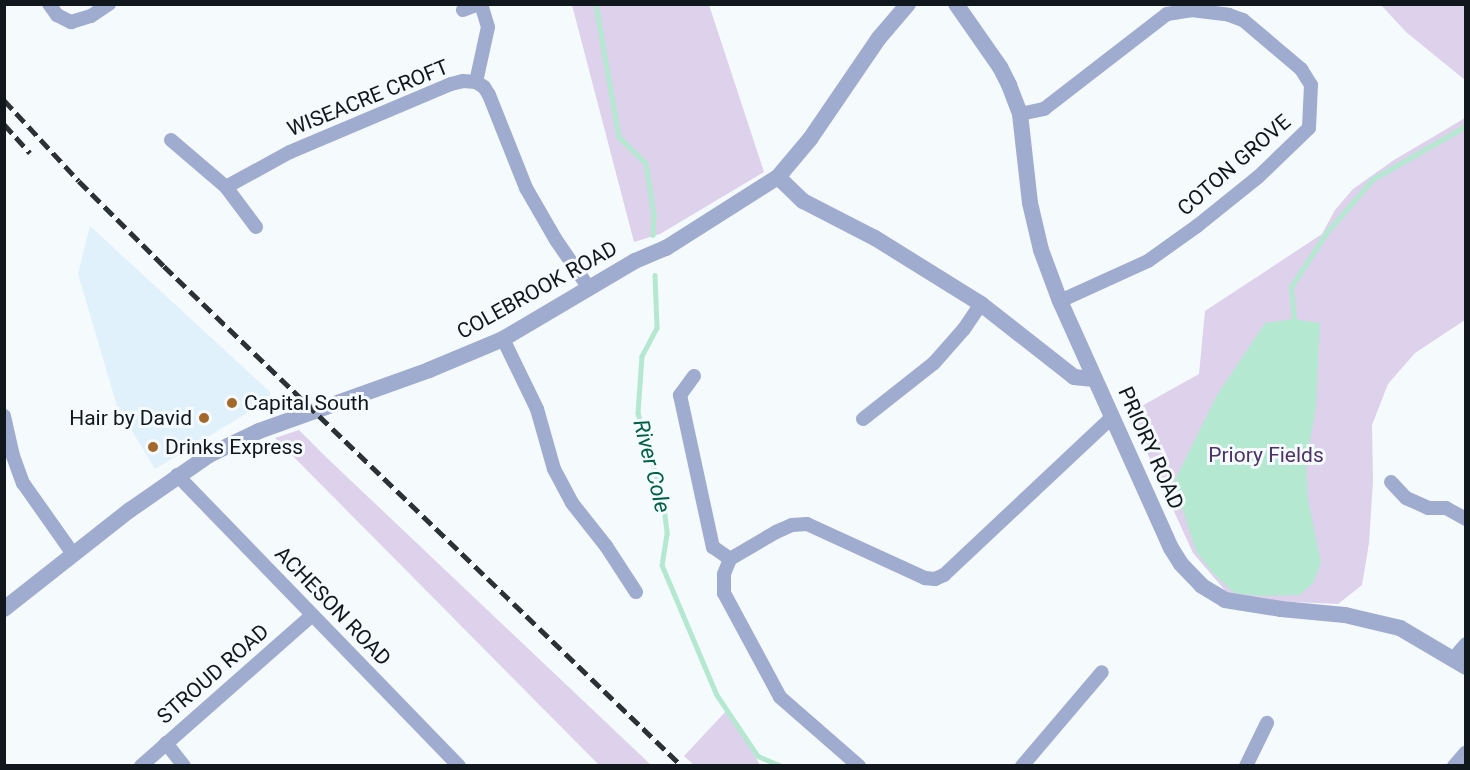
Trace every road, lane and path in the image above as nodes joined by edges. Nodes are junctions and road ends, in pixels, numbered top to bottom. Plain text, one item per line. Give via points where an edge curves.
1 (50, 4) edge
2 (109, 4) edge
3 (480, 4) edge
4 (908, 4) edge
5 (956, 4) edge
6 (463, 10) dead end
7 (476, 82) junction
8 (1020, 114) junction
9 (171, 140) dead end
10 (778, 177) junction
11 (226, 187) junction
12 (256, 227) dead end
13 (589, 288) junction
14 (1060, 301) junction
15 (981, 304) junction
16 (503, 339) junction
17 (694, 376) dead end
18 (1094, 379) junction
19 (4, 417) edge
20 (1112, 417) junction
21 (863, 419) dead end
22 (177, 475) junction
23 (1391, 482) dead end
24 (1466, 519) edge
25 (74, 554) junction
26 (730, 559) junction
27 (636, 592) dead end
28 (4, 609) edge
29 (312, 615) junction
30 (1466, 644) edge
31 (1459, 663) edge
32 (1102, 672) dead end
33 (1267, 723) dead end
34 (166, 743) junction
35 (141, 765) edge
36 (184, 765) edge
37 (459, 765) edge
38 (859, 765) edge
39 (1022, 765) edge
40 (1246, 765) edge

1 - 2 street via 57,15 71,22 92,16
3 - 6 street
3 - 7 street via 488,27
4 - 10 street, COLEBROOK ROAD via 879,38 810,140
5 - 8 street via 1000,68
7 - 11 street, WISEACRE CROFT via 451,84 290,152
7 - 13 street, WISEACRE CROFT via 489,95 526,188
8 - 14 street via 1030,203 1041,250
8 - 14 street, COTON GROVE via 1044,109 1167,14 1191,10 1243,20 1301,69 1311,85 1309,128 1258,177 1148,261
9 - 11 street
10 - 13 street, COLEBROOK ROAD via 666,248
10 - 15 street, PRIORY ROAD via 803,201 875,238
11 - 12 street
13 - 16 street, COLEBROOK ROAD
14 - 18 street
15 - 18 street, PRIORY ROAD via 1074,377
15 - 21 street via 934,363
16 - 22 street, COLEBROOK ROAD via 259,431
16 - 27 street via 537,409 554,469 572,503
17 - 26 street via 680,395 713,547
18 - 20 street, PRIORY ROAD
19 - 25 street via 23,483
20 - 26 street via 944,575 935,579 925,578 807,524 776,532
20 - 31 street, PRIORY ROAD via 1171,548 1202,586 1232,602 1345,615 1400,628
22 - 25 street, COLEBROOK ROAD
22 - 29 street, ACHESON ROAD
23 - 24 street via 1406,498 1428,508 1446,508
25 - 28 street, COLEBROOK ROAD
26 - 38 street via 724,574 724,593 780,697
29 - 34 street, STROUD ROAD
29 - 37 street, ACHESON ROAD
30 - 31 street
32 - 39 street
33 - 40 street
34 - 35 street, STROUD ROAD
34 - 36 street

